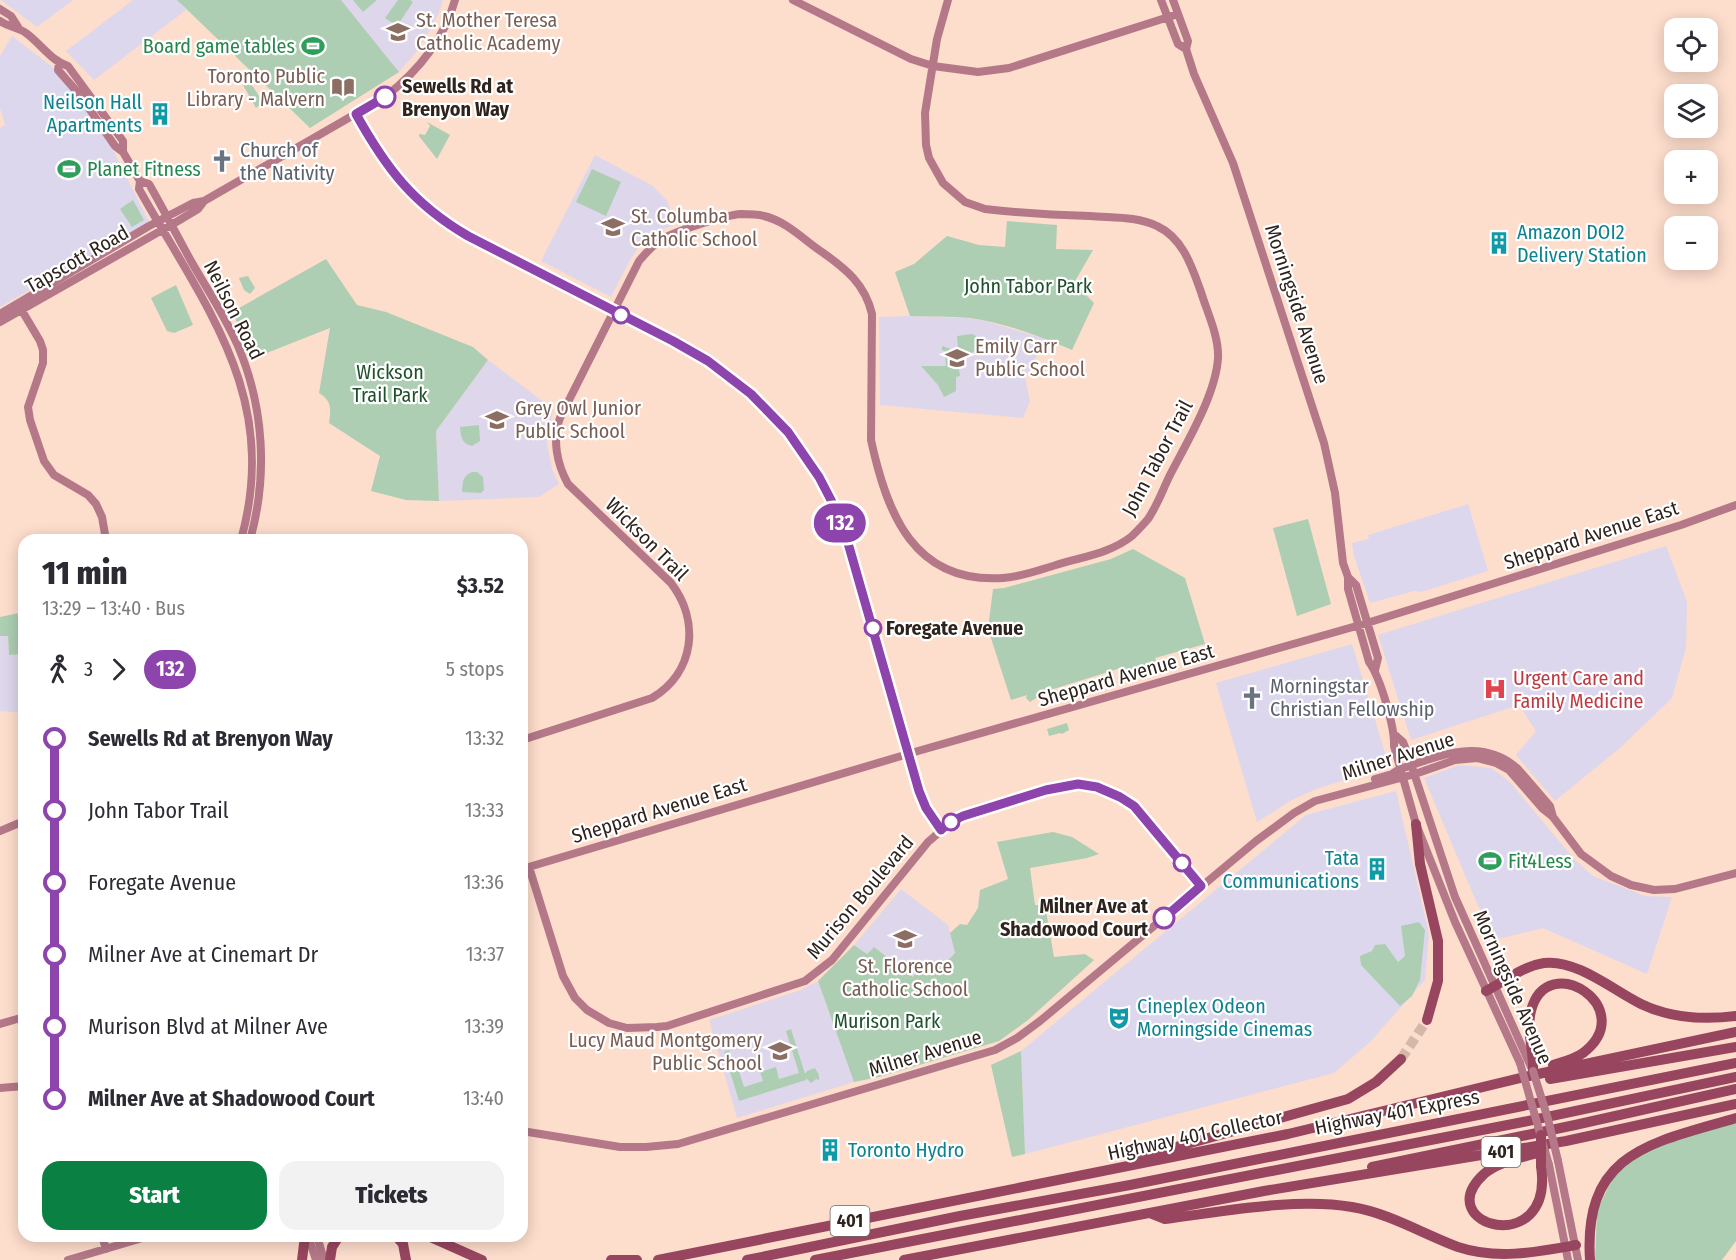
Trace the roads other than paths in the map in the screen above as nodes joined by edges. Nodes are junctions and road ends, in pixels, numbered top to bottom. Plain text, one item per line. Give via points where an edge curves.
1 (455, 0) edge
2 (793, 0) edge
3 (948, 0) edge
4 (1161, 0) edge
5 (1173, 0) edge
6 (0, 9) edge
7 (1178, 14) junction
8 (1168, 18) junction
9 (0, 21) edge
10 (18, 27) junction
11 (1186, 49) junction
12 (933, 66) junction
13 (356, 114) junction
14 (140, 181) junction
15 (169, 221) junction
16 (159, 226) junction
17 (187, 263) junction
18 (20, 307) junction
19 (613, 311) junction
20 (0, 314) edge
21 (0, 322) edge
22 (1736, 505) edge
23 (105, 534) edge
24 (242, 534) edge
25 (251, 534) edge
26 (1363, 624) junction
27 (1395, 735) junction
28 (528, 738) edge
29 (909, 753) junction
30 (1411, 765) junction
31 (1402, 773) junction
32 (1415, 774) junction
33 (1553, 817) junction
34 (18, 824) edge
35 (1416, 824) junction
36 (941, 830) junction
37 (0, 831) edge
38 (528, 867) edge
39 (1736, 873) edge
40 (528, 877) edge
41 (1201, 886) junction
42 (1496, 986) junction
43 (1486, 991) junction
44 (1736, 1016) edge
45 (18, 1019) edge
46 (1428, 1020) tunnel mouth
47 (0, 1024) edge
48 (1736, 1032) edge
49 (1736, 1047) edge
50 (1401, 1059) tunnel mouth
51 (1736, 1063) edge
52 (1529, 1065) junction
53 (1736, 1077) edge
54 (18, 1086) edge
55 (0, 1088) edge
56 (1736, 1089) edge
57 (1736, 1104) edge
58 (1736, 1118) edge
59 (528, 1132) edge
60 (1541, 1136) joint
61 (1566, 1141) junction
62 (1545, 1165) junction
63 (1043, 1184) junction
64 (1264, 1191) junction
65 (1150, 1213) junction
66 (1534, 1225) dead end
67 (1486, 1233) dead end
68 (104, 1242) edge
69 (129, 1242) edge
70 (306, 1242) edge
71 (309, 1242) edge
72 (319, 1242) edge
73 (335, 1242) edge
74 (401, 1242) edge
75 (442, 1242) edge
76 (1571, 1246) junction
77 (106, 1249) junction
78 (68, 1260) edge
79 (302, 1260) edge
80 (316, 1260) edge
81 (324, 1260) edge
82 (330, 1260) edge
83 (406, 1260) edge
84 (483, 1260) edge
85 (611, 1260) edge
86 (637, 1260) edge
87 (658, 1260) edge
88 (747, 1260) edge
89 (815, 1260) edge
90 (904, 1260) edge
91 (1568, 1260) edge
92 (1578, 1260) edge
93 (1590, 1260) edge

1 - 13 street, Tapscott Road via 435,44 412,73 385,97
2 - 12 street via 897,54
3 - 12 street, John Tabor Trail
4 - 8 street, Morningside Avenue
5 - 7 street, Morningside Avenue
6 - 10 street, Neilson Road
7 - 8 street
7 - 11 street, Morningside Avenue via 1188,41
8 - 11 street, Morningside Avenue via 1178,44
8 - 12 street via 995,71
9 - 10 street, Neilson Road
10 - 14 street, Neilson Road via 59,63 58,70 93,106
11 - 26 street, Morningside Avenue via 1236,172 1324,443 1335,493 1343,563 1356,585
12 - 19 street, John Tabor Trail via 924,124 929,158 943,183 965,202 1008,212 1144,222 1158,226 1172,237 1192,266 1216,338 1216,373 1149,518 1132,536 1112,549 1006,578 963,575 943,568 921,552 897,522 874,455 872,314 867,297 845,269 775,220 755,215 728,216 660,240 639,261
13 - 15 street, Tapscott Road via 204,201 193,203
13 - 19 street via 389,168 431,212 468,236
14 - 15 street, Neilson Road via 149,184
14 - 16 street, Neilson Road via 139,189
15 - 16 street, Tapscott Road
15 - 17 street, Neilson Road
16 - 17 street, Neilson Road
16 - 18 street, Tapscott Road
17 - 24 street, Neilson Road via 228,348 246,404 251,484
17 - 25 street, Neilson Road via 222,314 237,345 255,402 261,460
18 - 20 street, Tapscott Road
18 - 21 street, Tapscott Road
18 - 23 street via 43,350 43,363 28,407 44,461 54,475 96,504
19 - 28 street, Wickson Trail via 560,418 557,454 573,489 678,592 686,608 689,646 676,676 652,698
19 - 29 street via 683,346 737,382 771,414 804,454 828,494 848,543
22 - 26 street, Sheppard Avenue East
26 - 27 street, Morningside Avenue via 1378,658 1375,670
26 - 29 street, Sheppard Avenue East
27 - 30 street, Morningside Avenue via 1403,742
27 - 31 street, Morningside Avenue
29 - 36 street via 922,800
29 - 38 street, Sheppard Avenue East
30 - 31 street, Milner Avenue
30 - 32 street, Morningside Avenue
30 - 33 street, Milner Avenue via 1458,751 1479,750 1518,769 1550,806
31 - 32 street, Milner Avenue
31 - 35 street, Morningside Avenue
31 - 41 street, Milner Avenue via 1363,783 1294,813
32 - 33 street, Milner Avenue via 1465,758 1496,763 1509,770
32 - 42 street, Morningside Avenue via 1455,897
33 - 39 street, Milner Avenue via 1581,854 1611,876 1632,885 1675,889
34 - 37 street
35 - 43 street, Morningside Avenue
35 - 46 highway via 1420,864 1438,941 1438,981
36 - 40 street, Murison Boulevard via 832,960 805,981 667,1026 627,1028 609,1023 584,1007 563,976
36 - 41 street, Murison Boulevard via 963,816 1046,790 1078,784 1097,787 1134,806
41 - 59 street, Milner Avenue via 1040,1021 995,1050 678,1144 620,1147
42 - 43 highway
42 - 44 highway via 1530,966 1562,963 1664,1012 1686,1018
42 - 52 street, Morningside Avenue
43 - 52 street, Morningside Avenue
45 - 47 street
48 - 52 highway, Highway 401 Collector / 401
49 - 52 highway via 1547,1079
50 - 63 highway via 1376,1082 1347,1099
51 - 88 highway, Highway 401 Express / 401
52 - 52 highway via 1531,1012 1543,991 1566,983 1592,996 1600,1009 1601,1026 1594,1044 1581,1055
52 - 60 street, Morningside Avenue, bridge
52 - 63 highway, Highway 401 Collector / 401 via 1288,1134
52 - 76 street, Morningside Avenue, bridge via 1554,1140
53 - 89 highway, Highway 401 Express / 401
54 - 55 street
56 - 64 highway via 1275,1185
57 - 61 highway, 401
58 - 93 highway via 1645,1146 1618,1165 1595,1199
60 - 62 highway, bridge
61 - 64 highway, 401
61 - 67 highway via 1499,1166 1477,1181 1470,1207 1479,1228
62 - 66 highway via 1542,1204
62 - 76 street, Morningside Avenue
63 - 87 highway, Highway 401 Collector / 401
64 - 65 highway, 401
65 - 76 highway via 1165,1219 1286,1205 1334,1204 1370,1211 1479,1252 1514,1254
65 - 90 highway, 401
68 - 77 street
69 - 77 street
70 - 79 highway
71 - 80 street
72 - 81 street
73 - 82 highway
74 - 83 highway
75 - 84 highway
76 - 91 street, Morningside Avenue
76 - 92 street, Morningside Avenue
77 - 78 street
85 - 86 highway

